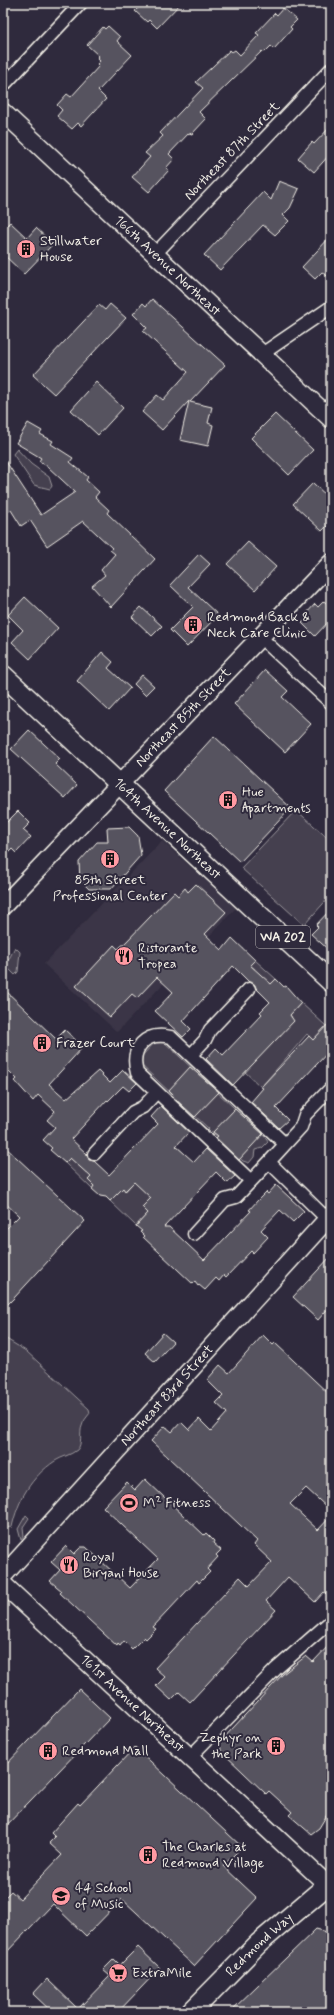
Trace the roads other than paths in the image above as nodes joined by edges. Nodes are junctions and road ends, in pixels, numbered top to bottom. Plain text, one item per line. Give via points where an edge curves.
1 (81, 3) edge
2 (331, 69) edge
3 (3, 86) edge
4 (3, 112) edge
5 (155, 254) junction
6 (331, 307) edge
7 (262, 354) junction
8 (331, 419) edge
9 (331, 563) edge
10 (260, 637) junction
11 (3, 675) edge
12 (331, 703) edge
13 (121, 784) junction
14 (3, 906) edge
15 (331, 982) edge
16 (249, 989) dead end
17 (191, 1055) junction
18 (331, 1088) edge
19 (157, 1092) junction
20 (286, 1144) junction
21 (94, 1154) dead end
22 (269, 1162) junction
23 (251, 1181) junction
24 (329, 1217) edge
25 (194, 1234) dead end
26 (3, 1576) edge
27 (3, 1584) edge
28 (331, 1622) edge
29 (190, 1757) junction
30 (330, 1885) edge
31 (191, 2012) edge

1 - 3 street
2 - 5 street, Northeast 87th Street
4 - 5 street, 166th Avenue Northeast
5 - 7 street, 166th Avenue Northeast
6 - 7 street
7 - 8 street, 166th Avenue Northeast
9 - 10 street, Northeast 85th Street
10 - 12 street
10 - 13 street, Northeast 85th Street
11 - 13 main road, 164th Avenue Northeast / WA 202
13 - 14 street, Northeast 85th Street
13 - 15 main road, 164th Avenue Northeast / WA 202
16 - 17 street via 210,1030 205,1040
17 - 19 street via 171,1037 160,1034 148,1038 137,1050 134,1062 137,1073
17 - 20 street
18 - 20 street via 305,1115 301,1127
19 - 21 street via 143,1107 133,1112
19 - 23 street
20 - 22 street
22 - 23 street
22 - 24 street
23 - 25 street via 236,1197 225,1200
24 - 26 street, Northeast 83rd Street
27 - 29 street, 161st Avenue Northeast
28 - 29 street via 276,1669
29 - 30 street, 161st Avenue Northeast
30 - 31 main road, Redmond Way via 259,1943

